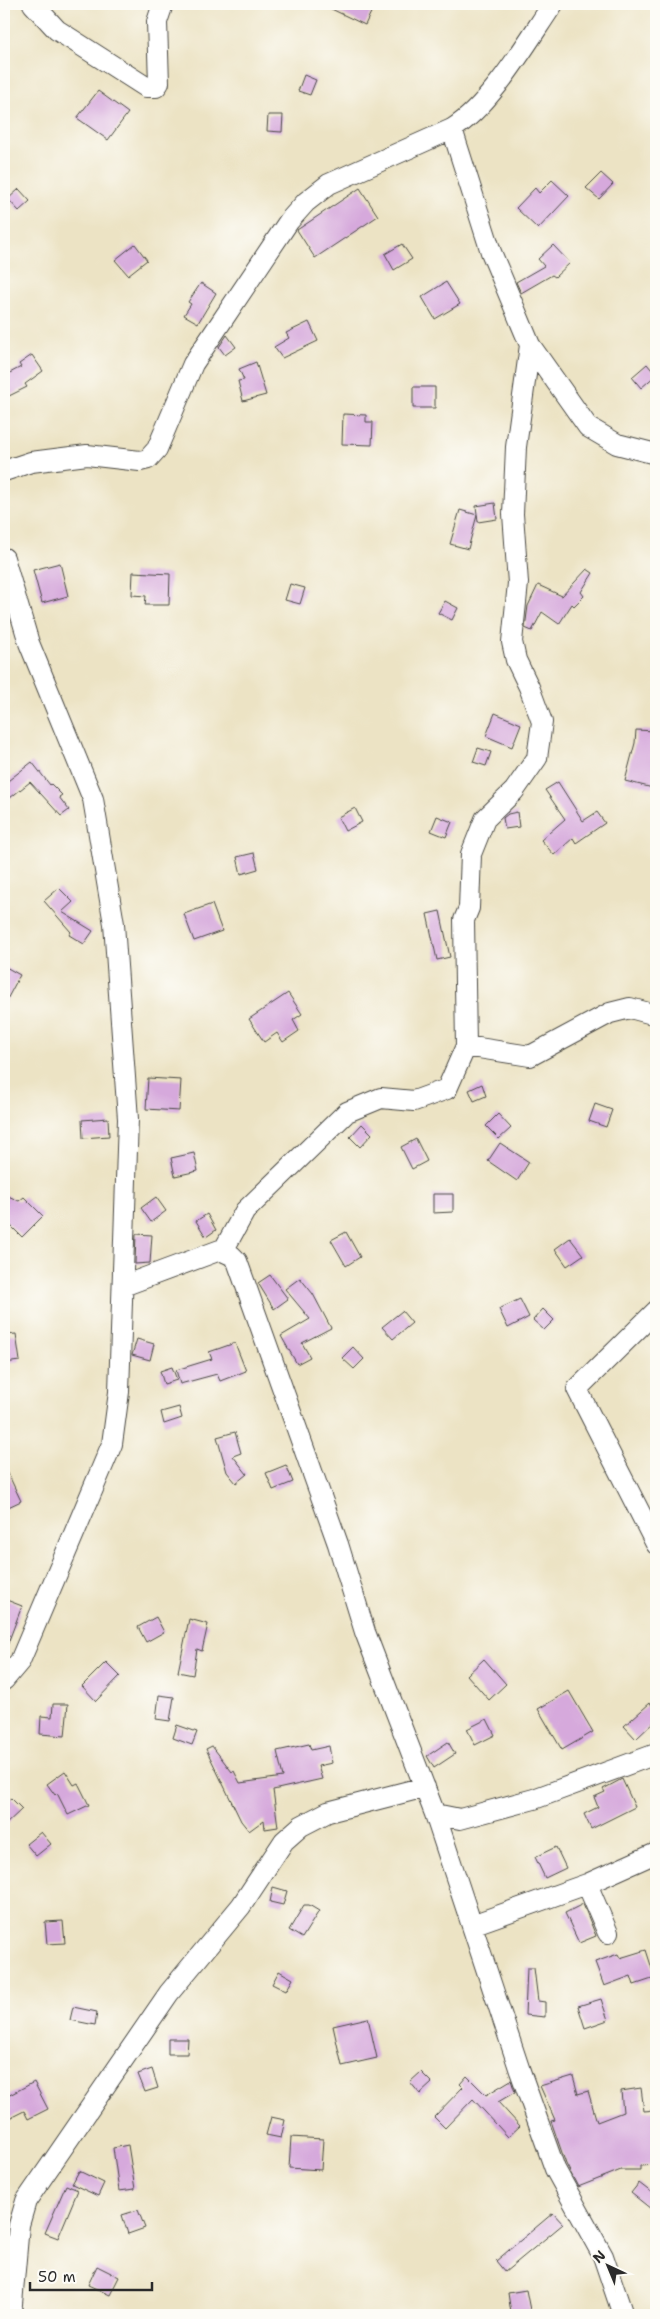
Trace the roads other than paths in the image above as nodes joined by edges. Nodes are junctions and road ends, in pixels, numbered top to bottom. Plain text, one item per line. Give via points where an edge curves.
1 (33, 4) edge
2 (163, 4) edge
3 (553, 4) edge
4 (452, 128) junction
5 (530, 345) junction
6 (656, 454) edge
7 (4, 471) edge
8 (4, 558) edge
9 (656, 1015) edge
10 (466, 1046) junction
11 (223, 1251) junction
12 (123, 1286) junction
13 (656, 1311) edge
14 (656, 1544) edge
15 (4, 1680) edge
16 (656, 1754) edge
17 (425, 1788) junction
18 (435, 1814) junction
19 (656, 1853) edge
20 (587, 1884) junction
21 (472, 1925) junction
22 (608, 1933) dead end
23 (11, 2315) edge
24 (623, 2315) edge

1 - 2 street via 57,30 150,88 159,83 156,22
3 - 4 street via 483,103 468,119
4 - 5 street via 491,252
4 - 7 street via 329,184 306,202 289,221 193,364 157,449 148,459 140,461 87,455 31,462
5 - 6 street via 588,427 617,444
5 - 10 street via 516,447 513,514 518,584 512,642 516,660 542,722 537,758 514,791 485,819 472,854 469,908 464,920
8 - 12 street via 29,643 93,799 114,924 128,1119
9 - 10 street via 630,1008 610,1012 530,1056
10 - 11 street via 447,1089 414,1101 381,1098 347,1112 244,1211
11 - 12 street
11 - 17 street via 237,1261 338,1544 365,1632
12 - 15 street via 119,1392 112,1444 20,1662
13 - 14 street via 577,1389
16 - 18 street via 534,1799 460,1819
17 - 18 street
17 - 23 street via 328,1812 301,1826 284,1841 241,1906 169,1994 26,2202 19,2225
18 - 21 street
19 - 20 street
20 - 21 street
20 - 22 street
21 - 24 street via 554,2169 603,2256

